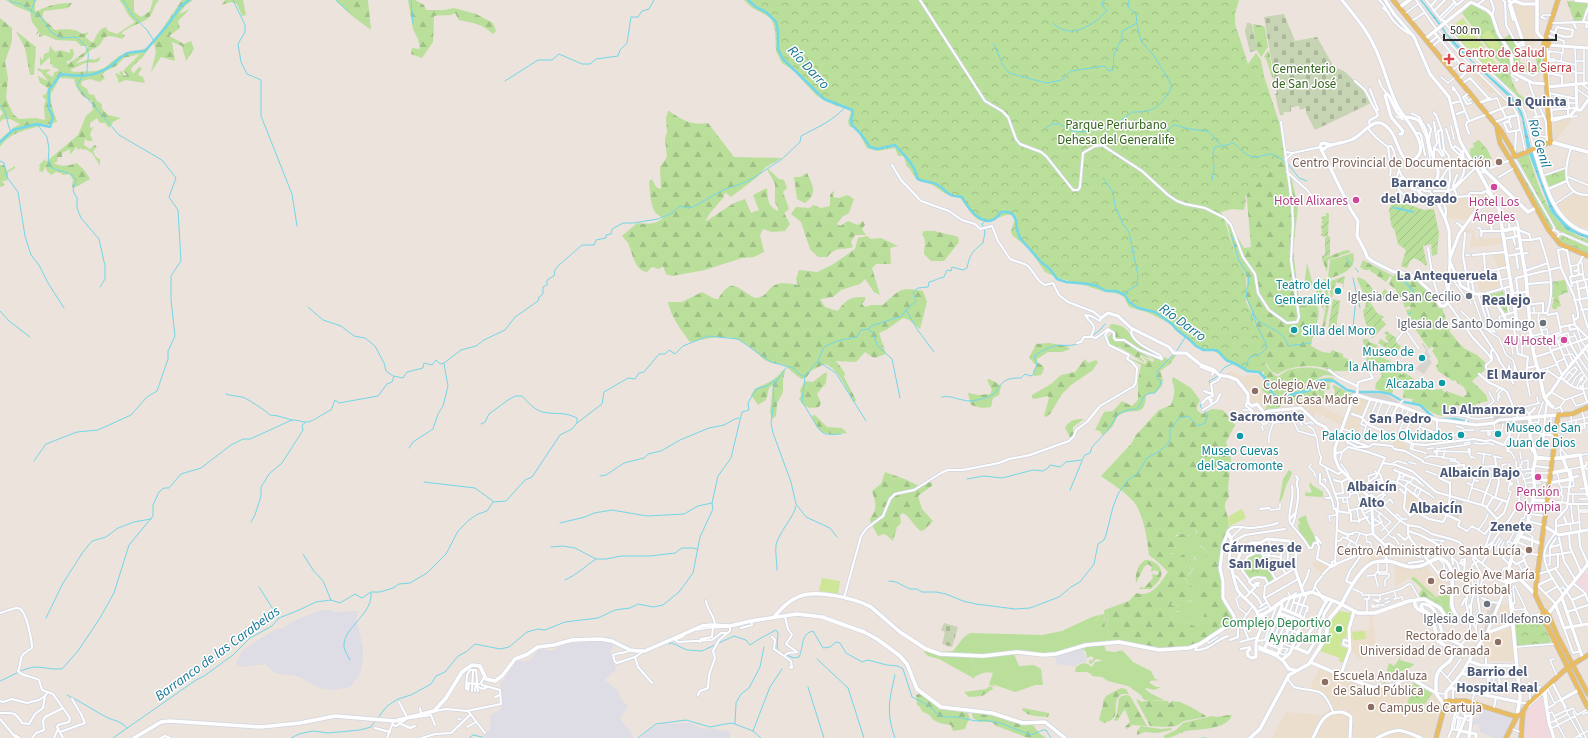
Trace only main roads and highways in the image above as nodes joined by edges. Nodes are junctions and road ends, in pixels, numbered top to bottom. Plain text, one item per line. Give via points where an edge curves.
1 (1393, 0) edge
2 (1559, 0) edge
3 (1576, 0) edge
4 (1588, 1) edge
5 (1537, 2) edge
6 (1546, 43) junction
7 (1500, 132) junction
8 (1505, 138) junction
9 (1548, 140) junction
10 (1499, 141) junction
11 (1530, 150) junction
12 (1588, 152) edge
13 (1513, 158) junction
14 (1536, 208) junction
15 (1502, 231) junction
16 (1588, 233) edge
17 (1584, 257) edge
18 (1529, 328) junction
19 (1588, 407) edge
20 (1556, 415) junction
21 (1530, 416) junction
22 (1516, 418) road end
23 (1536, 457) junction
24 (1563, 458) junction
25 (1552, 459) junction
26 (1550, 471) junction
27 (1586, 475) edge
28 (1587, 488) edge
29 (1588, 496) edge
30 (1588, 564) edge
31 (1520, 578) junction
32 (1535, 594) junction
33 (1419, 603) junction
34 (1342, 604) junction
35 (1544, 614) junction
36 (774, 617) junction
37 (1513, 624) junction
38 (1588, 653) edge
39 (1282, 661) junction
40 (1574, 663) junction
41 (1288, 664) junction
42 (1299, 668) junction
43 (1567, 668) junction
44 (1291, 670) junction
45 (1287, 676) junction
46 (1574, 679) dead end
47 (1552, 683) road end
48 (1438, 693) junction
49 (1588, 694) edge
50 (1445, 698) junction
51 (1583, 699) junction
52 (1527, 705) junction
53 (1444, 707) junction
54 (1588, 710) edge
55 (1523, 714) junction
56 (1517, 716) junction
57 (1438, 730) junction
58 (134, 738) edge
59 (1065, 738) edge
60 (1250, 738) edge
61 (1432, 738) edge
62 (1436, 738) edge
63 (1506, 738) edge
64 (1521, 738) edge

1 - 7 main road
2 - 6 main road via 1548,19
3 - 4 main road
5 - 6 main road via 1537,30
6 - 9 main road via 1550,104
7 - 8 main road
7 - 10 main road
8 - 10 main road
8 - 13 main road via 1514,153
9 - 11 main road
9 - 12 main road
10 - 13 main road
11 - 13 main road
11 - 16 main road via 1554,204 1563,217 1576,228
13 - 14 main road via 1514,168
14 - 15 main road via 1528,212 1479,165 1474,167 1499,209
14 - 17 main road via 1560,244 1565,249
15 - 18 main road via 1516,329
15 - 18 main road via 1516,228 1519,230 1516,238 1521,248 1520,264 1526,276
18 - 20 main road via 1534,358 1540,373 1541,390
19 - 20 main road via 1572,414
20 - 21 main road
20 - 25 main road via 1559,435
21 - 22 main road
21 - 23 main road
23 - 25 main road
23 - 31 main road via 1533,467 1535,491 1530,514 1516,541 1510,567
24 - 25 main road via 1559,456
24 - 26 main road via 1569,470
24 - 27 main road via 1580,455
25 - 26 main road
26 - 32 main road via 1543,556
27 - 28 main road
28 - 29 main road
30 - 35 main road via 1556,606
31 - 32 main road
31 - 37 main road via 1508,584
32 - 35 main road
33 - 34 main road via 1409,601 1373,613 1358,613
33 - 34 main road via 1428,600 1442,610 1450,623 1457,622 1458,618 1452,605 1452,573 1444,560 1435,557 1430,562 1409,567 1396,563 1371,564 1353,584
33 - 48 main road via 1420,611 1431,614 1438,641 1453,654 1451,660 1437,673
34 - 36 main road via 1326,601 1312,592 1296,594 1260,616 1250,627 1244,628 1237,624 1218,636 1189,648 1159,650 1118,642 1086,646 1050,655 1017,652 983,656 940,654 908,638 871,607 844,598 807,594 785,605
34 - 42 main road via 1331,617 1325,639 1310,663
35 - 37 main road
35 - 40 main road
35 - 43 main road
36 - 58 main road via 730,626 697,627 674,640 638,651 605,640 572,640 538,647 515,659 495,681 487,680 482,669 472,664 465,669 434,711 406,717 393,723 335,716 300,723 261,726 170,721 162,722
36 - 59 main road via 814,615 842,623 870,635 904,660 917,689 941,707 992,713 1023,723 1046,722
37 - 56 main road via 1519,687
38 - 40 main road
38 - 40 main road
39 - 41 main road
39 - 44 main road
39 - 45 main road via 1288,670
40 - 43 main road
40 - 49 main road
41 - 42 main road via 1293,668
41 - 44 main road
42 - 44 main road
42 - 45 main road
43 - 51 main road
43 - 52 main road
44 - 45 main road
45 - 60 main road via 1260,729
46 - 51 main road
47 - 52 main road
48 - 50 main road
48 - 53 main road
50 - 53 main road
50 - 56 main road via 1472,702
51 - 54 main road
52 - 55 main road
53 - 57 main road
55 - 56 main road
55 - 64 main road
56 - 63 main road
57 - 61 main road
57 - 62 main road

